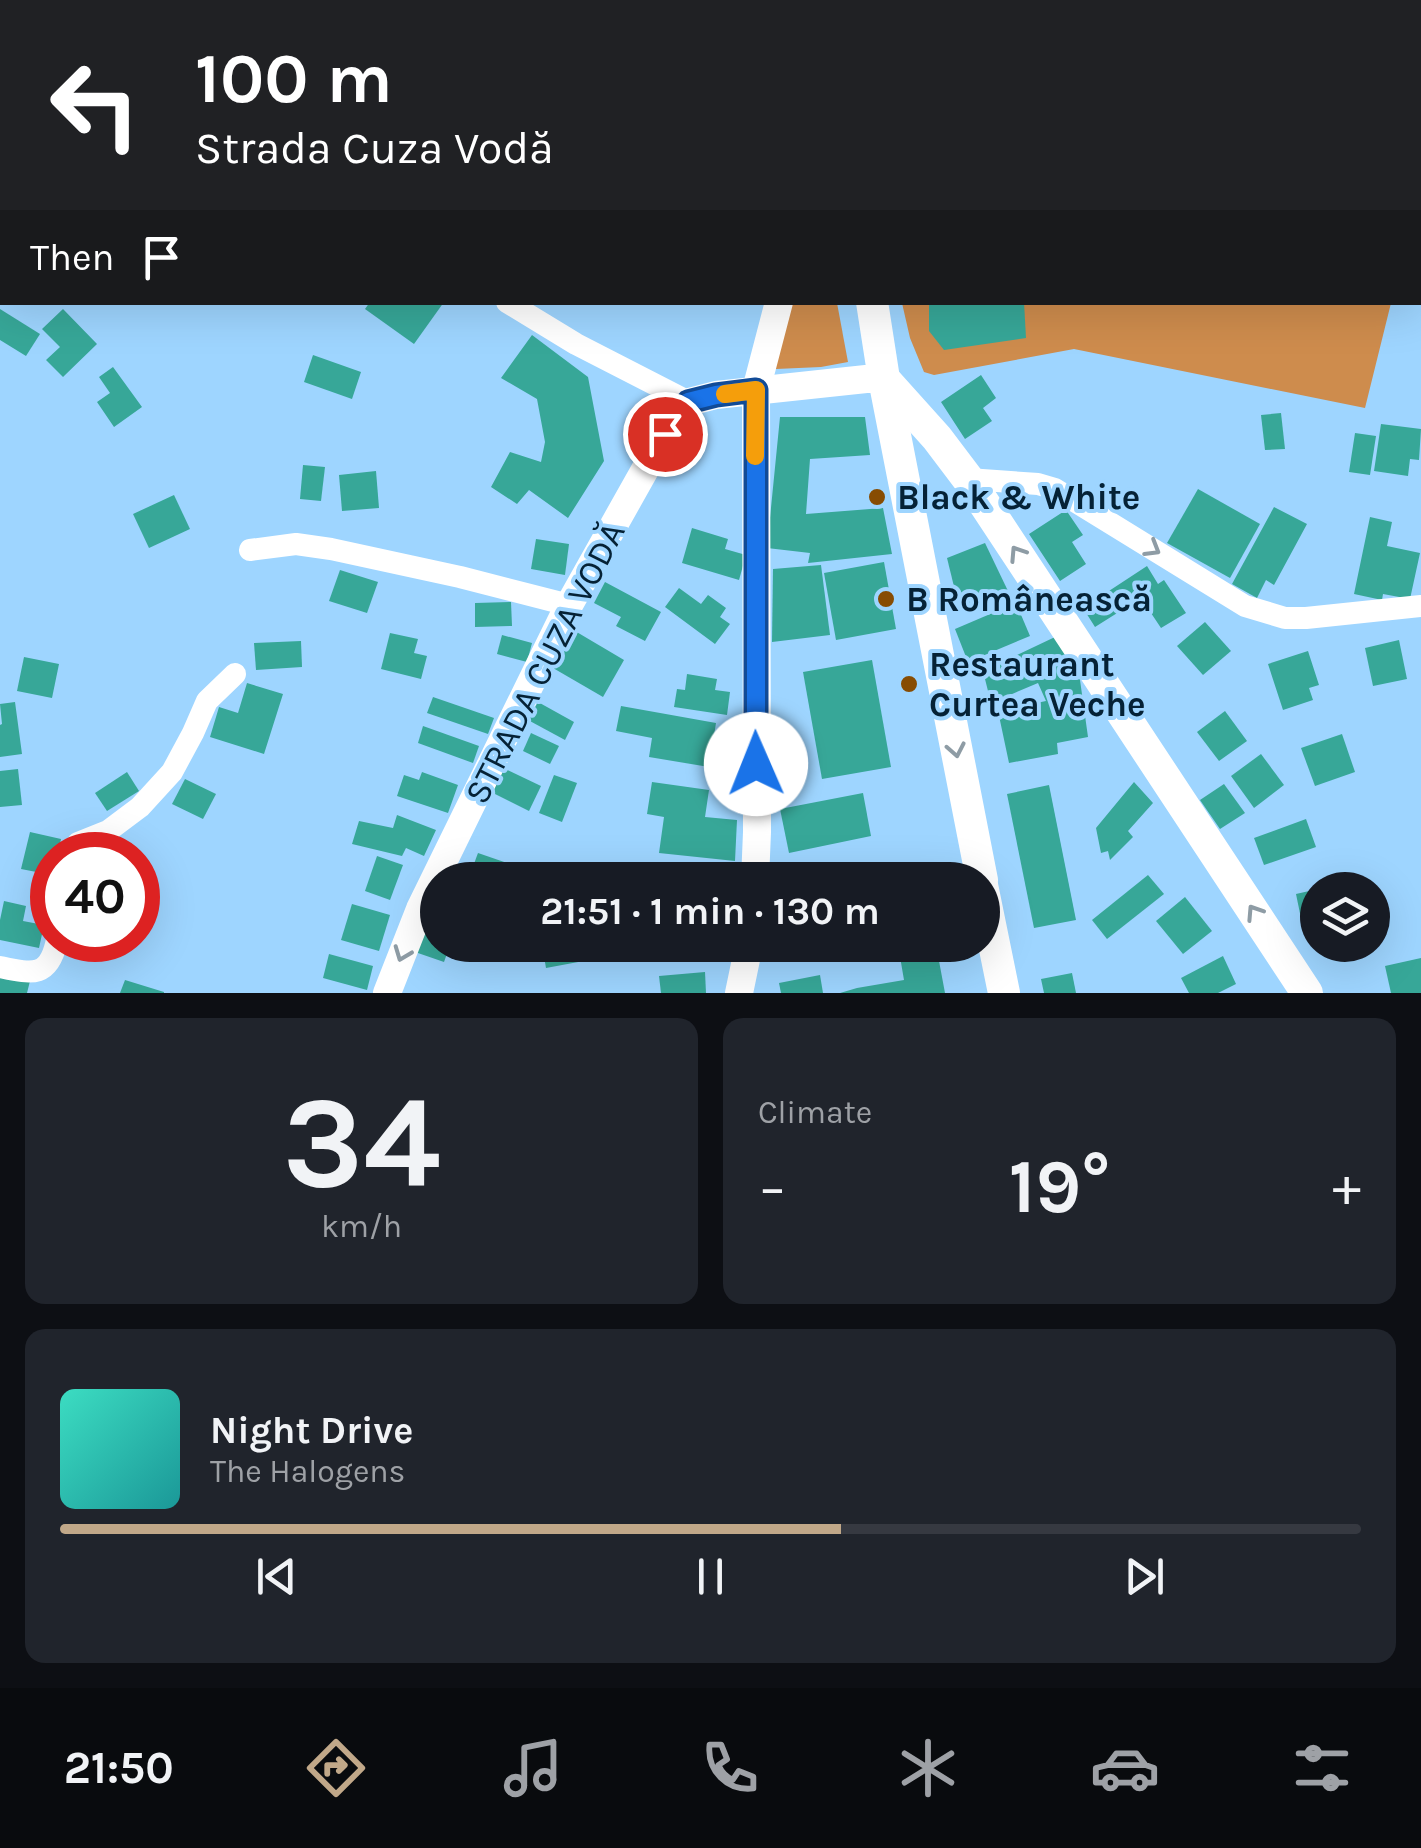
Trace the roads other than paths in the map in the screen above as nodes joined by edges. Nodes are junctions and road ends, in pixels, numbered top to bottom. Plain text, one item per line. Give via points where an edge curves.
1 (512, 305) edge
2 (778, 305) edge
3 (872, 305) edge
4 (884, 379) junction
5 (756, 390) junction
6 (688, 402) junction
7 (968, 479) junction
8 (250, 550) dead end
9 (569, 606) junction
10 (1421, 606) edge
11 (235, 674) dead end
12 (108, 832) edge
13 (756, 862) edge
14 (978, 862) edge
15 (50, 962) edge
16 (746, 962) edge
17 (998, 962) edge
18 (0, 967) edge
19 (388, 993) edge
20 (740, 993) edge
21 (1004, 993) edge
22 (1307, 993) edge

1 - 6 street
2 - 5 street
3 - 4 main road
4 - 5 street
4 - 7 main road
4 -> 14 main road
5 - 6 street
5 - 13 street
6 - 9 street, STRADA CUZA VODĂ
7 -> 10 street via 1055,489 1264,614 1306,618
22 -> 7 main road
8 - 9 street via 296,544 331,549
9 -> 19 street, STRADA CUZA VODĂ via 420,909
11 - 12 street via 206,701 172,772
15 - 18 street via 30,972
16 - 20 street
17 - 21 main road

